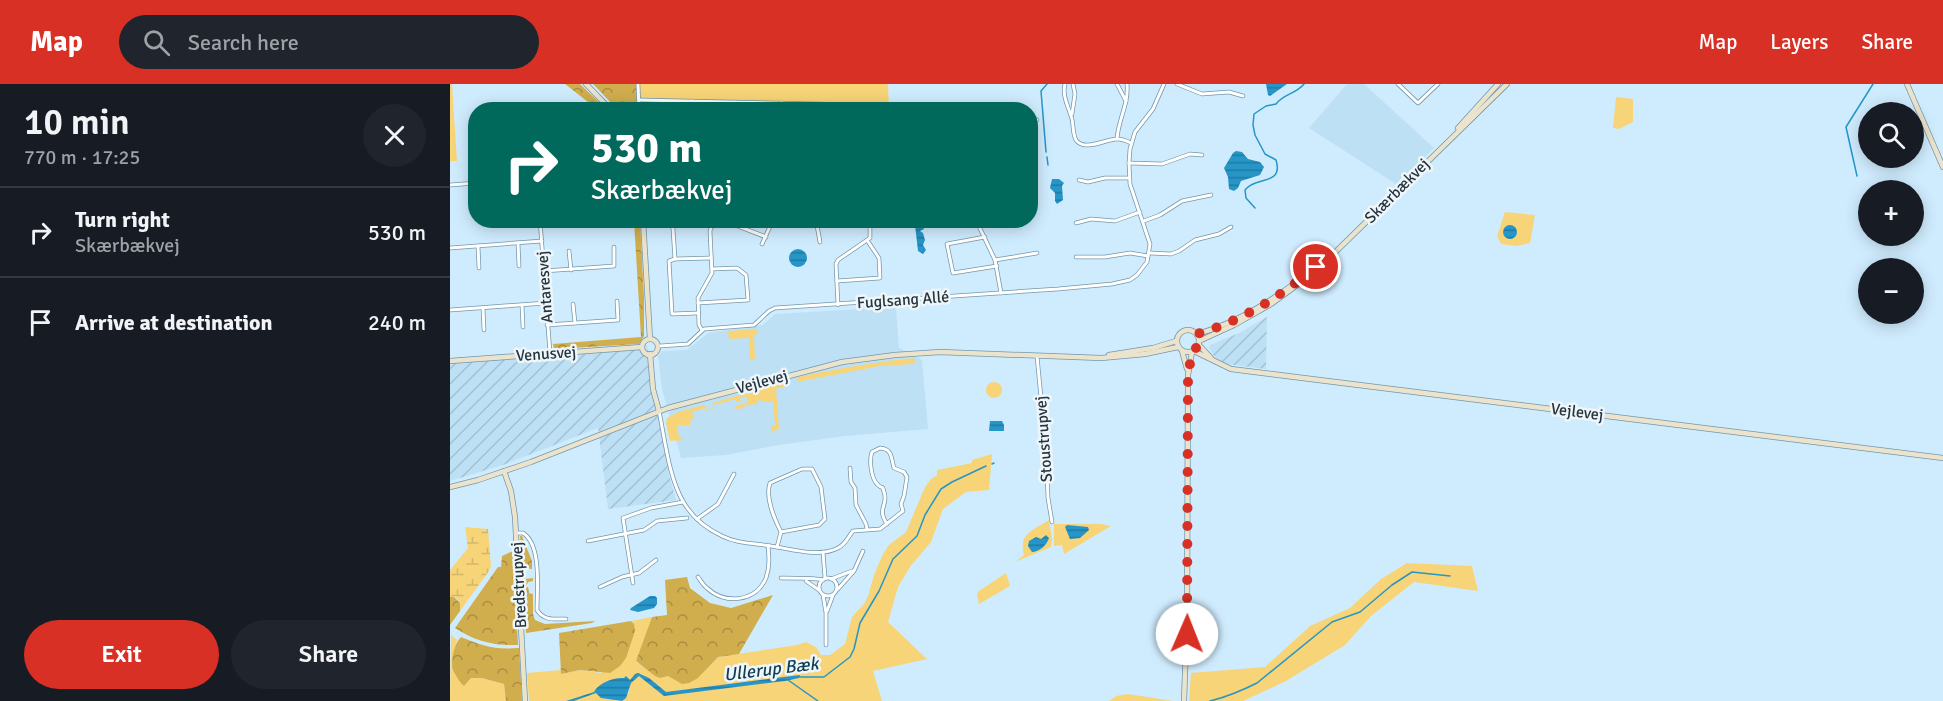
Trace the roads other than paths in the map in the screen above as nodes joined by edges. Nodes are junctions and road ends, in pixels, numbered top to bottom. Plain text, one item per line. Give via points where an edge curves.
1 (586, 84) edge
2 (638, 84) edge
3 (1065, 84) edge
4 (1073, 84) edge
5 (1117, 84) edge
6 (1127, 84) edge
7 (1164, 84) edge
8 (1177, 84) edge
9 (1398, 84) edge
10 (1438, 84) edge
11 (1498, 84) edge
12 (1507, 84) edge
13 (1907, 84) edge
14 (1243, 96) dead end
15 (639, 100) joint
16 (692, 101) joint
17 (1126, 101) junction
18 (603, 102) edge
19 (734, 102) edge
20 (1071, 116) junction
21 (1451, 137) junction
22 (1117, 139) junction
23 (1131, 142) junction
24 (1202, 155) dead end
25 (1129, 163) junction
26 (1943, 167) edge
27 (1129, 178) junction
28 (1078, 180) dead end
29 (468, 184) edge
30 (450, 185) edge
31 (1211, 195) dead end
32 (1140, 212) junction
33 (1143, 221) junction
34 (1076, 223) dead end
35 (1230, 227) dead end
36 (541, 228) edge
37 (643, 228) edge
38 (673, 228) edge
39 (711, 228) edge
40 (742, 228) edge
41 (769, 228) edge
42 (817, 228) edge
43 (871, 228) edge
44 (980, 228) edge
45 (766, 237) junction
46 (985, 237) junction
47 (867, 240) junction
48 (542, 241) junction
49 (820, 242) dead end
50 (518, 243) junction
51 (762, 244) dead end
52 (1342, 245) junction
53 (478, 246) junction
54 (614, 247) dead end
55 (450, 248) edge
56 (569, 251) dead end
57 (1036, 253) dead end
58 (1149, 255) junction
59 (1076, 257) dead end
60 (711, 258) junction
61 (675, 259) junction
62 (995, 260) junction
63 (519, 266) dead end
64 (997, 266) junction
65 (480, 268) dead end
66 (712, 269) junction
67 (571, 270) junction
68 (544, 272) junction
69 (837, 281) junction
70 (1001, 293) junction
71 (617, 301) dead end
72 (546, 303) junction
73 (698, 303) junction
74 (573, 304) dead end
75 (522, 305) junction
76 (838, 305) junction
77 (483, 308) junction
78 (450, 310) edge
79 (698, 313) junction
80 (574, 323) junction
81 (547, 325) junction
82 (523, 327) dead end
83 (484, 330) dead end
84 (702, 330) junction
85 (1197, 334) junction
86 (650, 339) junction
87 (1176, 341) junction
88 (1199, 343) junction
89 (659, 346) junction
90 (642, 347) junction
91 (1180, 349) junction
92 (1193, 352) junction
93 (550, 353) junction
94 (650, 354) junction
95 (1037, 356) junction
96 (1089, 357) junction
97 (450, 361) edge
98 (1213, 361) junction
99 (1188, 375) junction
100 (659, 411) junction
101 (1943, 458) edge
102 (850, 468) dead end
103 (504, 471) junction
104 (734, 474) dead end
105 (450, 487) edge
106 (683, 502) junction
107 (687, 518) dead end
108 (697, 519) junction
109 (1052, 522) dead end
110 (887, 524) junction
111 (867, 530) junction
112 (781, 532) junction
113 (516, 533) junction
114 (625, 535) junction
115 (588, 541) dead end
116 (768, 545) junction
117 (777, 547) junction
118 (864, 551) dead end
119 (823, 552) junction
120 (656, 560) dead end
121 (854, 571) junction
122 (632, 575) junction
123 (698, 577) dead end
124 (781, 578) dead end
125 (824, 579) junction
126 (831, 579) junction
127 (804, 580) junction
128 (633, 583) dead end
129 (600, 587) dead end
130 (819, 590) junction
131 (837, 590) junction
132 (822, 595) junction
133 (833, 595) junction
134 (826, 613) junction
135 (566, 619) dead end
136 (826, 645) dead end
137 (525, 701) edge
138 (1184, 701) edge

1 - 18 street
2 - 15 street
3 - 20 street
4 - 20 street
5 - 17 street
6 - 17 street
7 - 23 street
8 - 14 street via 1202,94 1229,92
9 - 10 street via 1419,103
11 - 21 street, Skærbækvej
12 - 21 street, Skærbækvej
13 - 26 street
15 - 16 street
16 - 19 street
17 - 22 street
20 - 22 street via 1075,138 1080,143
21 - 52 street, Skærbækvej
22 - 23 street
23 - 25 street
24 - 25 street via 1190,154 1162,164
25 - 27 street
27 - 28 street
27 - 32 street
29 - 30 street
31 - 33 street via 1182,201
32 - 33 street
32 - 34 street via 1115,221 1091,219
33 - 58 street
35 - 58 street via 1171,254
36 - 48 street, Antaresvej
37 - 86 street
38 - 61 street
39 - 60 street
40 - 45 street
41 - 45 street
42 - 49 street
43 - 47 street
44 - 46 street
45 - 51 street
46 - 62 street
46 - 64 street via 947,244 953,273
47 - 69 street via 838,260
47 - 69 street via 879,258 880,278
48 - 50 street
48 - 68 street, Antaresvej
50 - 53 street
50 - 63 street
52 - 85 street, Skærbækvej via 1269,301 1233,321
52 - 88 street, Skærbækvej via 1315,272 1271,304
53 - 55 street
53 - 65 street
54 - 67 street via 615,266
56 - 67 street
57 - 62 street
58 - 59 street
58 - 70 street, Fuglsang Allé via 1137,275 1123,283
60 - 61 street
60 - 66 street
61 - 79 street via 669,261 672,314
62 - 64 street
64 - 70 street
66 - 73 street
66 - 73 street via 737,268 746,275 748,300
67 - 68 street
68 - 72 street, Antaresvej
69 - 76 street
70 - 76 street, Fuglsang Allé
71 - 80 street via 618,320
72 - 75 street
72 - 81 street, Antaresvej
73 - 79 street
74 - 80 street
75 - 77 street
75 - 82 street
76 - 84 street, Fuglsang Allé via 775,308 754,325
77 - 78 street
77 - 83 street
79 - 84 street
80 - 81 street
81 - 93 street, Antaresvej
84 - 89 street, Fuglsang Allé via 688,344
85 - 87 street via 1184,330
85 - 88 street
86 - 89 street
86 - 90 street
87 - 91 street
87 - 96 street, Vejlevej
88 - 92 street
88 - 98 street
89 - 94 street
90 - 93 street, Venusvej
90 - 94 street
91 - 92 street
91 - 96 street, Vejlevej
91 - 99 street
92 - 98 street, Vejlevej
92 - 99 street
93 - 97 street, Venusvej
94 - 100 street
95 - 96 street, Vejlevej
95 - 100 street, Vejlevej via 940,352 860,359
95 - 109 street, Stoustrupvej
98 - 101 street, Vejlevej via 1231,369
99 - 138 street
100 - 103 street, Vejlevej
100 - 106 street via 673,476
102 - 111 street via 856,506
103 - 105 street, Vejlevej
103 - 113 street, Bredstrupvej
104 - 108 street via 718,504
106 - 108 street
106 - 114 street via 625,517
107 - 114 street via 657,521 644,530
108 - 116 street via 734,541
110 - 110 street via 881,511 885,494 875,481 870,459 872,452 880,448 888,450 894,468 907,477 903,511
110 - 111 street
111 - 119 street via 853,531 840,547
112 - 112 street via 819,525 825,519 824,498 812,469 802,469 769,487
112 - 117 street
113 - 135 street via 527,536 538,560 537,610 547,619
113 - 137 street, Bredstrupvej
114 - 115 street
114 - 122 street
116 - 117 street
116 - 123 street via 765,580 755,593 742,599 716,595
117 - 119 street
118 - 121 street
119 - 125 street
120 - 122 street
121 - 126 street
121 - 131 street
122 - 128 street
122 - 129 street
124 - 127 street
125 - 126 street
125 - 127 street
125 - 130 street
126 - 131 street
127 - 130 street
130 - 132 street
131 - 133 street
132 - 133 street
132 - 134 street
133 - 134 street
134 - 136 street

